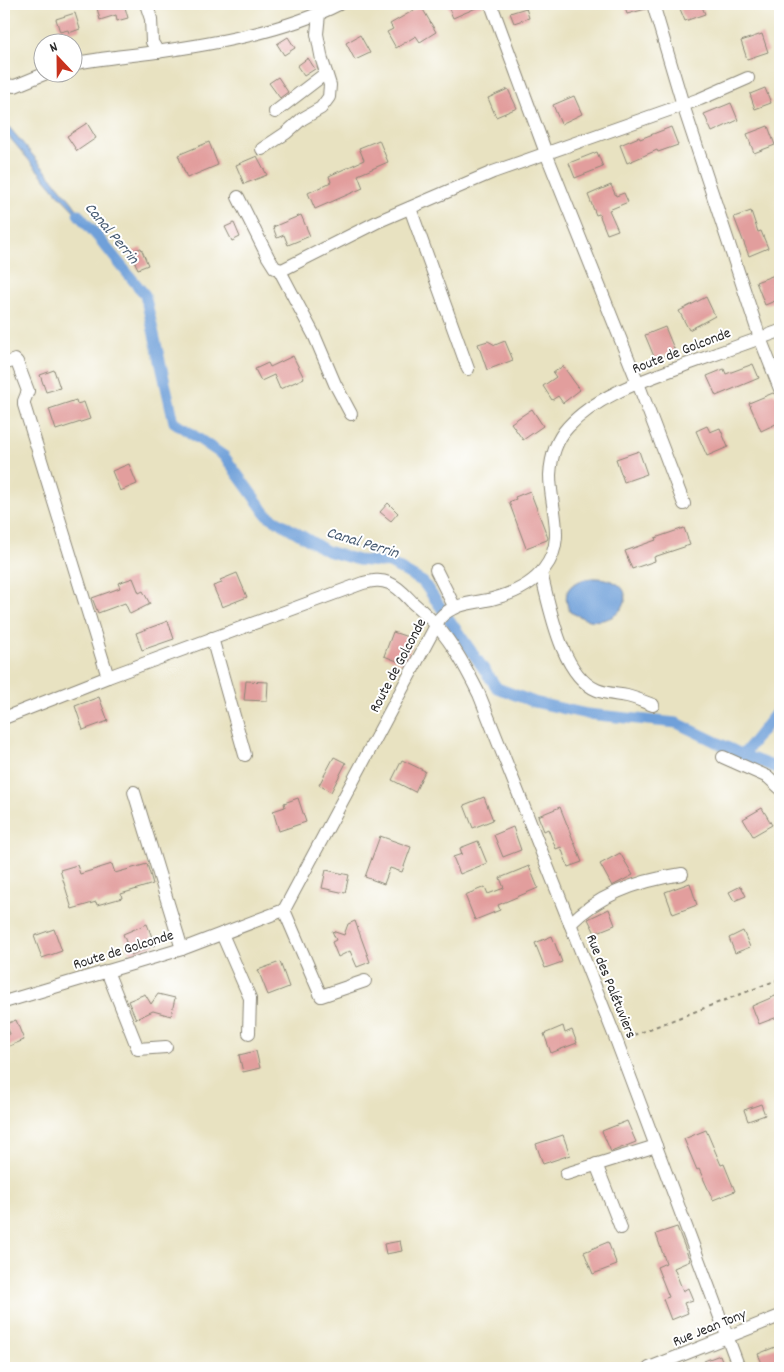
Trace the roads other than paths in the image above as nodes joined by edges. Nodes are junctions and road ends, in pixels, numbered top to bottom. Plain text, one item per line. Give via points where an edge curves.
1 (146, 4) edge
2 (339, 4) edge
3 (491, 4) edge
4 (654, 4) edge
5 (319, 14) junction
6 (158, 52) junction
7 (82, 63) edge
8 (326, 73) junction
9 (748, 78) dead end
10 (32, 79) edge
11 (4, 85) edge
12 (683, 105) junction
13 (275, 112) dead end
14 (262, 149) dead end
15 (546, 152) junction
16 (238, 197) dead end
17 (410, 208) junction
18 (280, 271) junction
19 (780, 331) edge
20 (760, 338) junction
21 (4, 364) edge
22 (468, 368) dead end
23 (638, 383) junction
24 (780, 389) edge
25 (351, 414) dead end
26 (684, 504) dead end
27 (436, 570) dead end
28 (541, 573) junction
29 (455, 608) junction
30 (436, 625) junction
31 (212, 638) junction
32 (108, 677) junction
33 (653, 705) dead end
34 (4, 718) edge
35 (245, 754) dead end
36 (723, 756) dead end
37 (780, 788) edge
38 (134, 792) dead end
39 (682, 874) dead end
40 (284, 910) junction
41 (570, 924) junction
42 (222, 934) junction
43 (182, 949) junction
44 (107, 971) junction
45 (365, 981) dead end
46 (4, 1002) edge
47 (249, 1033) dead end
48 (166, 1047) dead end
49 (656, 1146) junction
50 (596, 1164) junction
51 (566, 1174) dead end
52 (621, 1228) dead end
53 (780, 1316) edge
54 (726, 1337) junction
55 (649, 1368) edge
56 (739, 1368) edge

1 - 6 street via 151,19 152,42
2 - 5 street
3 - 15 street
4 - 12 street
5 - 6 street via 255,33
5 - 8 street via 318,46
6 - 7 street
8 - 13 street
8 - 14 street via 330,92 325,103
9 - 12 street
10 - 11 street via 15,86
12 - 15 street
12 - 20 street
15 - 17 street
15 - 23 street
16 - 18 street via 268,257
17 - 18 street
17 - 22 street
18 - 25 street
19 - 20 street, Route de Golconde
20 - 23 street, Route de Golconde
20 - 24 street
21 - 32 street via 14,360 18,362 28,391 24,405
23 - 26 street
23 - 28 street, Route de Golconde via 586,411 567,428 558,442 551,460 550,476 557,540 555,550
27 - 29 street
28 - 29 street, Route de Golconde via 510,594
28 - 33 street via 559,638 578,675 597,690
29 - 30 street, Route de Golconde via 444,614
30 - 31 street, Rue des Palétuviers via 396,587 376,580
30 - 40 street, Route de Golconde
30 - 41 street, Rue des Palétuviers via 479,694
31 - 32 street, Rue des Palétuviers
31 - 35 street
32 - 34 street, Rue des Palétuviers
36 - 37 street via 768,777
38 - 43 street
39 - 41 street via 631,886 582,911
40 - 42 street, Route de Golconde
40 - 45 street via 321,996
41 - 49 street, Rue des Palétuviers
42 - 43 street, Route de Golconde
42 - 47 street via 250,998
43 - 44 street, Route de Golconde
44 - 46 street, Route de Golconde
44 - 48 street via 138,1049
49 - 50 street
49 - 54 street, Rue des Palétuviers
50 - 51 street
50 - 52 street
53 - 54 street, Rue Jean Tony
54 - 55 street, Rue Jean Tony
54 - 56 street, Rue des Palétuviers

